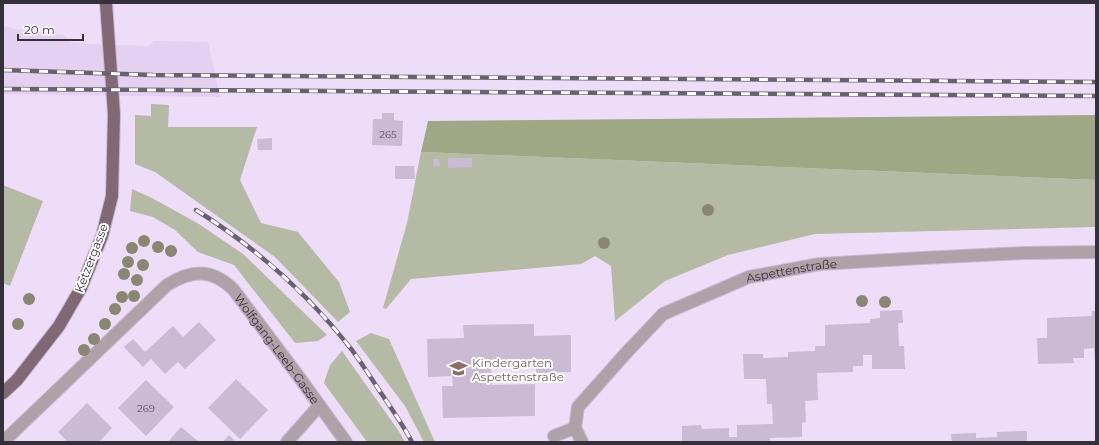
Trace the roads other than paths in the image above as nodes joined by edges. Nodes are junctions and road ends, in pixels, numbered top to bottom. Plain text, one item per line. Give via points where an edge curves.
1 (106, 3) edge
2 (1096, 252) edge
3 (3, 393) edge
4 (319, 406) junction
5 (575, 428) junction
6 (554, 436) dead end
7 (3, 442) edge
8 (287, 442) edge
9 (346, 442) edge
10 (582, 442) edge

1 - 3 main road, Ketzergasse via 114,114 112,196 102,236 81,288 59,326
2 - 5 street, Aspettenstraße via 1024,253 820,264 748,277 664,314 578,407
4 - 7 street, Wolfgang-Leeb-Gasse via 233,288 218,277 196,273 179,277 166,285
4 - 8 street
4 - 9 street, Wolfgang-Leeb-Gasse
5 - 6 street
5 - 10 street

